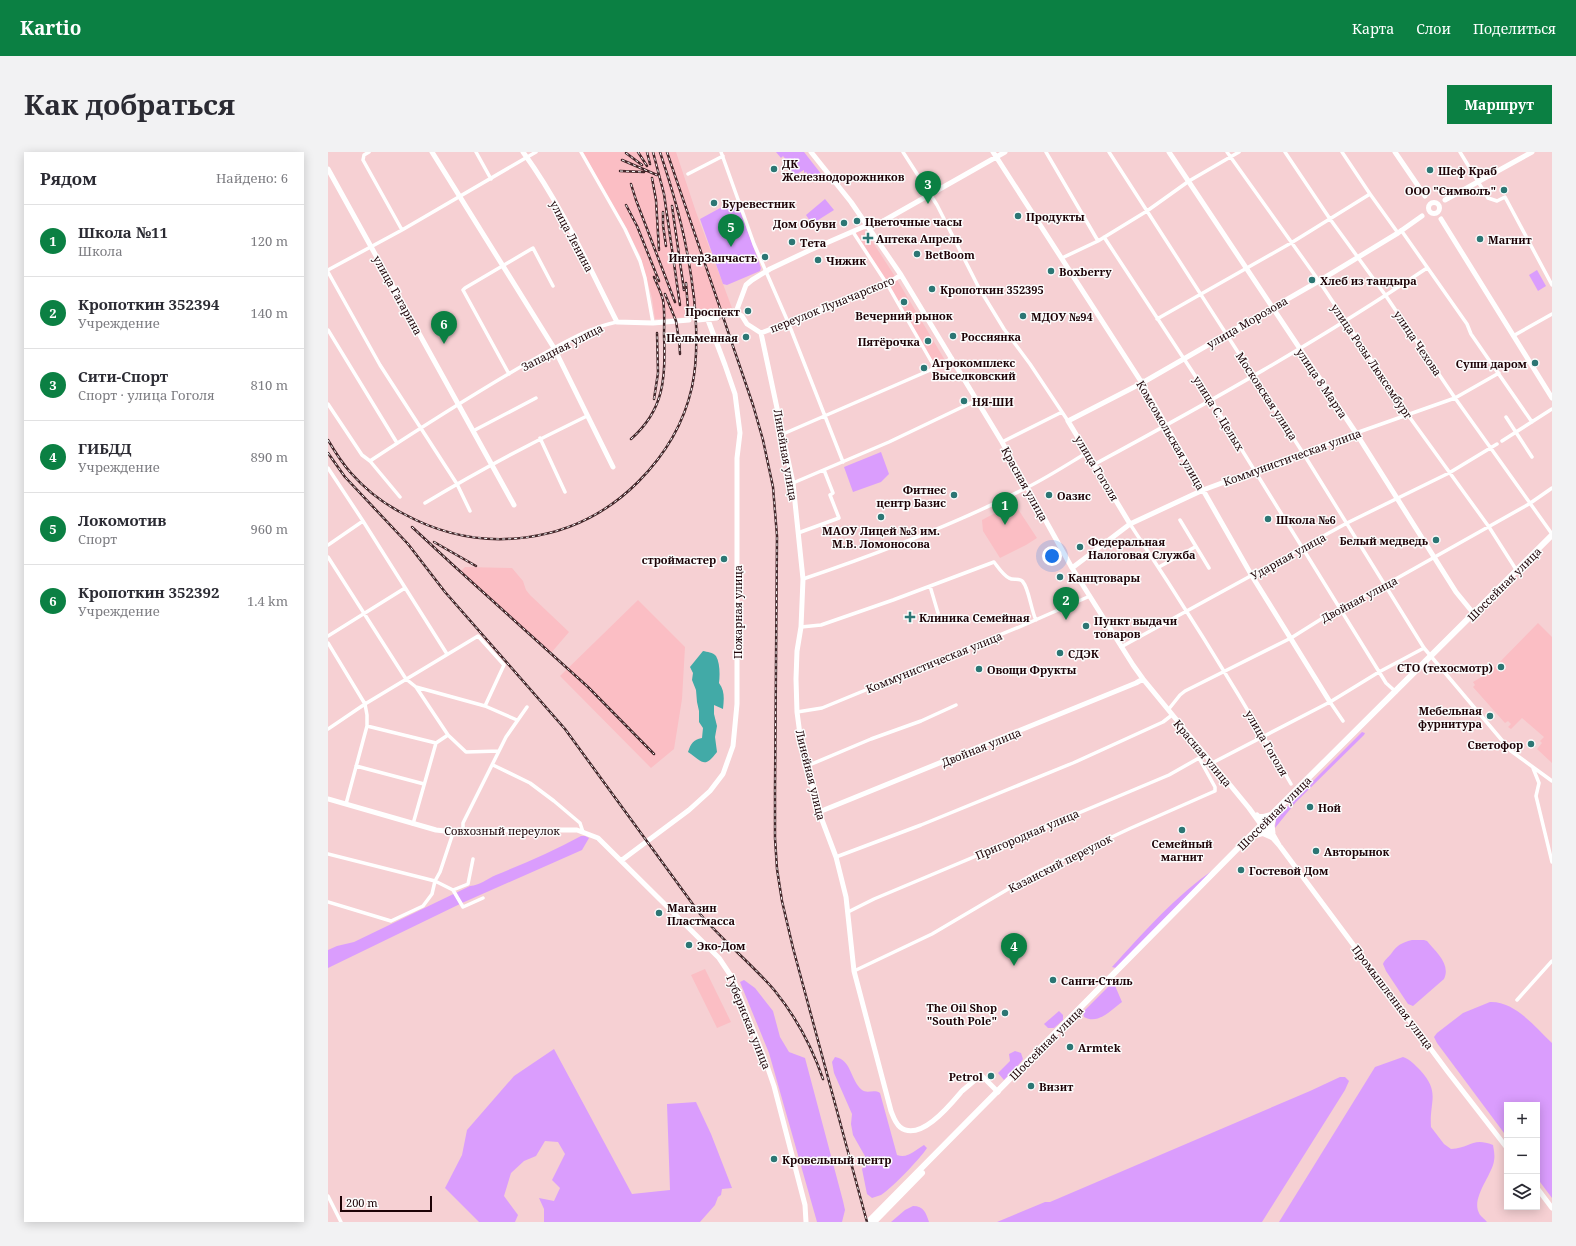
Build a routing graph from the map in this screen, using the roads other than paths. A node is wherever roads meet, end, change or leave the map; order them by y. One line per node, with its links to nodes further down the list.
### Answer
1 (369, 152): 36 (street)
2 (432, 152): 31 (street)
3 (476, 152): 26 (street)
4 (524, 152): 22 (street, улица Ленина)
5 (536, 152): 22 (street)
6 (581, 152): 67 (street)
7 (811, 152): 35 (street, Красная улица)
8 (903, 152): 29 (street, улица Гоголя)
9 (1005, 152): 21 (street)
10 (1046, 152): 40 (street)
11 (1109, 152): 33 (street, Московская улица)
12 (1169, 152): 28 (street, улица 8 Марта)
13 (1227, 152): 23 (street, улица Розы Люксембург)
14 (1239, 152): 23 (street)
15 (1284, 152): 34 (street, улица Чехова)
16 (1342, 152): 30 (street)
17 (1395, 152): 32 (street)
18 (1460, 152): 27 (street)
19 (1532, 152): 27 (street)
20 (722, 154): 25 (street); 49 (street)
21 (995, 154): 29 (street); 44 (street, Комсомольская улица)
22 (528, 158): 26 (street); 65 (street, улица Ленина)
23 (1231, 158): 28 (street); 41 (street, улица Розы Люксембург)
24 (328, 170): 42 (street, улица Гагарина)
25 (688, 174)
26 (491, 179): 31 (street)
27 (1477, 181): 32 (street, улица Морозова); 53 (street)
28 (1189, 182): 33 (street); 47 (street, улица 8 Марта)
29 (930, 194): 35 (street); 89 (street, улица Гоголя)
30 (1370, 194): 34 (street); 37 (street)
31 (460, 196): 36 (street); 45 (street)
32 (1434, 208): 37 (street, улица Морозова); 71 (street)
33 (1147, 210): 39 (street); 55 (street, Московская улица)
34 (1330, 219): 41 (street); 43 (street, улица Чехова)
35 (868, 226): 38 (street); 50 (street, Красная улица)
36 (402, 230): 42 (street)
37 (1400, 231): 43 (street, улица Морозова); 46 (street)
38 (852, 232): 49 (street); 52 (street)
39 (1104, 237): 40 (street); 60 (street, улица С. Целых)
40 (1098, 241): 44 (street)
41 (1291, 243): 47 (street); 51 (street, улица Розы Люксембург)
42 (371, 247): 48 (street); 86 (street, улица Гагарина)
43 (1358, 257): 51 (street, улица Морозова); 56 (street, улица Чехова)
44 (1062, 258): 80 (street, Комсомольская улица)
45 (503, 266): 54 (street); 72 (street); 77 (street, Западная улица)
46 (1427, 268): 56 (street); 78 (street)
47 (1246, 269): 55 (street); 57 (street, улица 8 Марта)
48 (328, 271): 97 (street)
49 (766, 271): 66 (street); 69 (street)
50 (902, 275): 52 (street, переулок Луначарского); 74 (street, Красная улица)
51 (1319, 281): 57 (street, улица Морозова); 64 (street, улица Розы Люксембург)
52 (887, 284): 66 (street, переулок Луначарского); 76 (street)
53 (1552, 285)
54 (553, 286)
55 (1202, 294): 60 (street); 70 (street, Московская улица)
56 (1386, 296): 64 (street); 82 (street, улица Чехова)
57 (1272, 308): 70 (street, улица Морозова); 73 (street, улица 8 Марта)
58 (1552, 314): 71 (street)
59 (717, 318): 63 (street)
60 (1157, 319): 75 (street, улица С. Целых)
61 (689, 320): 67 (street, Западная улица)
62 (698, 320): 63 (street)
63 (708, 320): 218 (street, Пожарная улица)
64 (1346, 321): 73 (street); 90 (street, улица Розы Люксембург)
65 (617, 322): 67 (street, Западная улица); 72 (street, Западная улица)
66 (788, 322): 69 (street, переулок Луначарского); 92 (street)
67 (653, 323)
68 (328, 330): 105 (street)
69 (761, 333): 101 (street, Линейная улица)
70 (1227, 334): 75 (street, улица Морозова); 79 (street, Московская улица)
71 (1513, 336): 83 (street)
72 (554, 348): 77 (street, Западная улица); 91 (street)
73 (1299, 349): 79 (street); 100 (street, улица 8 Марта)
74 (952, 358): 76 (street); 84 (street, Красная улица)
75 (1185, 359): 80 (street, улица Морозова); 85 (street, улица С. Целых)
76 (935, 368): 92 (street)
77 (509, 374): 86 (street, Западная улица)
78 (1499, 374): 82 (street, Коммунистическая улица); 95 (street)
79 (1253, 376): 85 (street); 109 (street, Московская улица)
80 (1142, 383): 94 (street, улица Морозова); 96 (street, Комсомольская улица)
81 (536, 398): 98 (street)
82 (1455, 398): 90 (street, Коммунистическая улица); 107 (street, улица Чехова)
83 (1552, 398)
84 (977, 400): 104 (street, Красная улица); 112 (street)
85 (1211, 400): 96 (street); 118 (street, улица С. Целых)
86 (458, 403): 97 (street, Западная улица); 98 (street, улица Гагарина)
87 (328, 404): 111 (street)
88 (1552, 409): 95 (street)
89 (1062, 412): 94 (street, улица Гоголя); 104 (street)
90 (1408, 415): 100 (street, Коммунистическая улица); 119 (street, улица Розы Люксембург)
91 (587, 416): 102 (street); 115 (street)
92 (824, 416): 101 (street); 112 (street)
93 (1506, 417): 99 (street)
94 (1068, 421): 108 (street, улица Гоголя)
95 (1532, 422): 99 (street)
96 (1167, 425): 114 (street); 126 (street, Комсомольская улица)
97 (420, 428): 105 (street, Западная улица); 123 (street)
98 (473, 431): 113 (street, улица Гагарина)
99 (1516, 432): 103 (street); 110 (street)
100 (1356, 433): 109 (street, Коммунистическая улица); 129 (street, улица 8 Марта)
101 (783, 434): 122 (street, Линейная улица)
102 (540, 438): 113 (street); 127 (street)
103 (1502, 441)
104 (1002, 442): 124 (street, Красная улица)
105 (397, 443): 111 (street, Западная улица)
106 (1497, 444): 107 (street, Ударная улица)
107 (1491, 448): 119 (street, Ударная улица); 131 (street, улица Чехова)
108 (1088, 452): 114 (street, улица Гоголя); 124 (street)
109 (1303, 453): 118 (street, Коммунистическая улица); 136 (street, Московская улица)
110 (1532, 456)
111 (370, 462): 128 (street)
112 (843, 462): 117 (street)
113 (491, 464): 123 (street); 132 (street, улица Гагарина)
114 (1095, 464): 137 (street, улица Гоголя)
115 (613, 467)
116 (328, 468): 120 (street)
117 (824, 470): 122 (street); 139 (street)
118 (1255, 470): 126 (street, Коммунистическая улица); 143 (street, улица С. Целых)
119 (1449, 473): 129 (street, Ударная улица); 138 (street, улица Розы Люксембург)
120 (333, 475): 121 (street); 135 (street)
121 (328, 478)
122 (793, 483): 139 (street, Линейная улица)
123 (457, 484): 130 (street); 133 (street)
124 (1027, 488): 147 (street, Красная улица); 151 (street)
125 (1552, 488): 131 (street, Двойная улица)
126 (1203, 490): 137 (street, Коммунистическая улица); 150 (street, Комсомольская улица)
127 (565, 492)
128 (400, 497)
129 (1398, 499): 136 (street, Ударная улица); 145 (street, улица 8 Марта)
130 (425, 503)
131 (1529, 504): 138 (street, Двойная улица); 140 (street, улица Чехова)
132 (514, 505)
133 (470, 511)
134 (1180, 520): 142 (street)
135 (363, 521): 141 (street); 154 (street)
136 (1348, 523): 143 (street, Ударная улица); 152 (street, Московская улица)
137 (1130, 524): 146 (street, улица Гоголя); 147 (street, Коммунистическая улица)
138 (1489, 527): 145 (street, Двойная улица); 149 (street, улица Розы Люксембург)
139 (798, 532): 151 (street, Линейная улица)
140 (1552, 535): 149 (highway, Шоссейная улица)
141 (328, 545)
142 (1195, 547): 146 (street); 148 (street)
143 (1304, 548): 150 (street, Ударная улица); 156 (street, улица С. Целых)
144 (328, 556): 158 (street)
145 (1434, 558): 152 (street, Двойная улица); 160 (street, улица 8 Марта)
146 (1159, 567): 157 (street, улица Гоголя)
147 (1072, 568): 155 (street, Красная улица)
148 (1209, 568)
149 (1517, 571): 160 (highway, Шоссейная улица)
150 (1252, 576): 157 (street, Ударная улица); 164 (street, Комсомольская улица)
151 (803, 579): 162 (street, Линейная улица)
152 (1385, 585): 156 (street, Двойная улица); 167 (street, Московская улица)
153 (930, 586): 159 (street); 161 (street); 162 (street)
154 (405, 588): 158 (street); 168 (street)
155 (1090, 596): 161 (street, Коммунистическая улица); 166 (street, Красная улица)
156 (1341, 608): 164 (street, Двойная улица); 171 (street, улица С. Целых)
157 (1188, 611): 166 (street, Ударная улица); 170 (street, улица Гоголя)
158 (364, 613): 163 (street); 172 (street)
159 (938, 613)
160 (1474, 614): 169 (highway, Шоссейная улица)
161 (1036, 620): 182 (street, Коммунистическая улица)
162 (801, 627): 182 (street, Линейная улица)
163 (328, 636)
164 (1291, 638): 170 (street, Двойная улица); 176 (street, Комсомольская улица)
165 (328, 643): 177 (street)
166 (1121, 647): 173 (street, Красная улица)
167 (1424, 648): 169 (street, Московская улица); 171 (street)
168 (447, 654): 172 (street); 179 (street)
169 (1431, 657): 175 (highway, Шоссейная улица); 198 (street, Московская улица)
170 (1225, 672): 181 (street, Двойная улица); 189 (street, улица Гоголя)
171 (1379, 672): 175 (street, улица С. Целых); 176 (street)
172 (406, 678): 174 (street); 177 (street)
173 (1143, 679): 181 (street, Красная улица); 204 (street, Двойная улица)
174 (416, 687): 179 (street); 188 (street)
175 (1396, 692): 205 (highway, Шоссейная улица)
176 (1330, 702): 185 (street, Комсомольская улица); 189 (street)
177 (365, 704): 186 (street); 187 (street)
178 (956, 705): 197 (street)
179 (485, 706): 184 (street)
180 (527, 707): 184 (street)
181 (1168, 710): 183 (street, Красная улица)
182 (797, 712): 197 (street, Линейная улица)
183 (1172, 715): 192 (street, Красная улица); 216 (street)
184 (517, 720): 191 (street)
185 (1343, 721)
186 (367, 726): 190 (street); 196 (street)
187 (328, 729)
188 (448, 735): 190 (street); 191 (street)
189 (1264, 737): 194 (street); 201 (street, улица Гоголя)
190 (436, 743): 200 (street)
191 (499, 751): 195 (street)
192 (1204, 754): 193 (street, Пригородная улица); 194 (street, Красная улица)
193 (1199, 758): 224 (street, Пригородная улица); 226 (street, Казанский переулок)
194 (1212, 763): 206 (street, Красная улица)
195 (493, 765): 210 (street); 211 (street)
196 (356, 766): 200 (street); 203 (street)
197 (807, 766): 204 (street, Линейная улица)
198 (1533, 767): 199 (street, Московская улица); 219 (street)
199 (1552, 781)
200 (424, 784): 207 (street)
201 (1291, 784)
202 (328, 799): 203 (street, Совхозный переулок)
203 (346, 804): 207 (street, Совхозный переулок)
204 (819, 812): 216 (street, Линейная улица)
205 (1275, 814): 206 (highway); 208 (highway, Шоссейная улица); 213 (street)
206 (1256, 816): 208 (street, Красная улица); 212 (street)
207 (413, 824): 209 (street, Совхозный переулок)
208 (1263, 825): 212 (highway, Шоссейная улица); 213 (street, Красная улица)
209 (454, 830): 210 (street, Совхозный переулок); 220 (street)
210 (463, 830): 211 (street, Совхозный переулок)
211 (583, 832): 218 (street, Совхозный переулок)
212 (1250, 837): 213 (highway); 228 (highway, Шоссейная улица)
213 (1273, 837): 214 (street, Красная улица)
214 (1279, 845): 229 (street, Промышленная улица)
215 (328, 854): 220 (street)
216 (836, 857): 224 (street, Линейная улица)
217 (473, 859): 221 (street)
218 (622, 860): 235 (street, Губернская улица)
219 (1552, 862)
220 (435, 881): 221 (street); 223 (street)
221 (453, 890): 222 (street)
222 (483, 898)
223 (328, 902)
224 (848, 912): 226 (street, Линейная улица)
225 (1551, 963): 227 (street)
226 (854, 971): 228 (street, Линейная улица)
227 (1517, 1000)
228 (998, 1092): 233 (highway, Шоссейная улица)
229 (1504, 1144)
230 (1540, 1192): 232 (street)
231 (328, 1196): 234 (street)
232 (1552, 1208)
233 (875, 1219): 236 (highway, Шоссейная улица)
234 (341, 1222)
235 (806, 1222)
236 (868, 1222)

